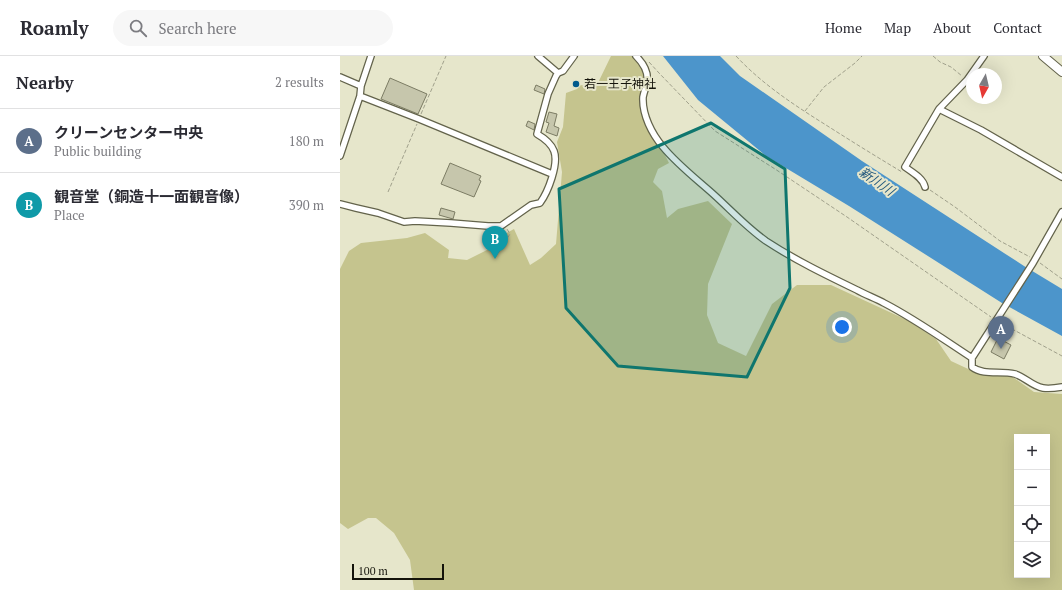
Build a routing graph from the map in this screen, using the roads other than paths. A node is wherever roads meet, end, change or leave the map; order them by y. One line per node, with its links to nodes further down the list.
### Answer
1 (371, 56): 10 (street)
2 (538, 56): 8 (street)
3 (574, 56): 8 (street)
4 (636, 56): 19 (street)
5 (984, 56): 12 (street)
6 (1042, 56): 7 (main road)
7 (1062, 72)
8 (558, 73): 14 (street)
9 (340, 77): 10 (street)
10 (361, 86): 11 (street)
11 (360, 96): 13 (street); 14 (street)
12 (939, 109): 15 (street); 16 (street)
13 (340, 156)
14 (552, 174): 17 (street)
15 (1062, 177)
16 (925, 187)
17 (340, 204)
18 (1062, 212): 19 (street)
19 (972, 358): 20 (street)
20 (1062, 387)

